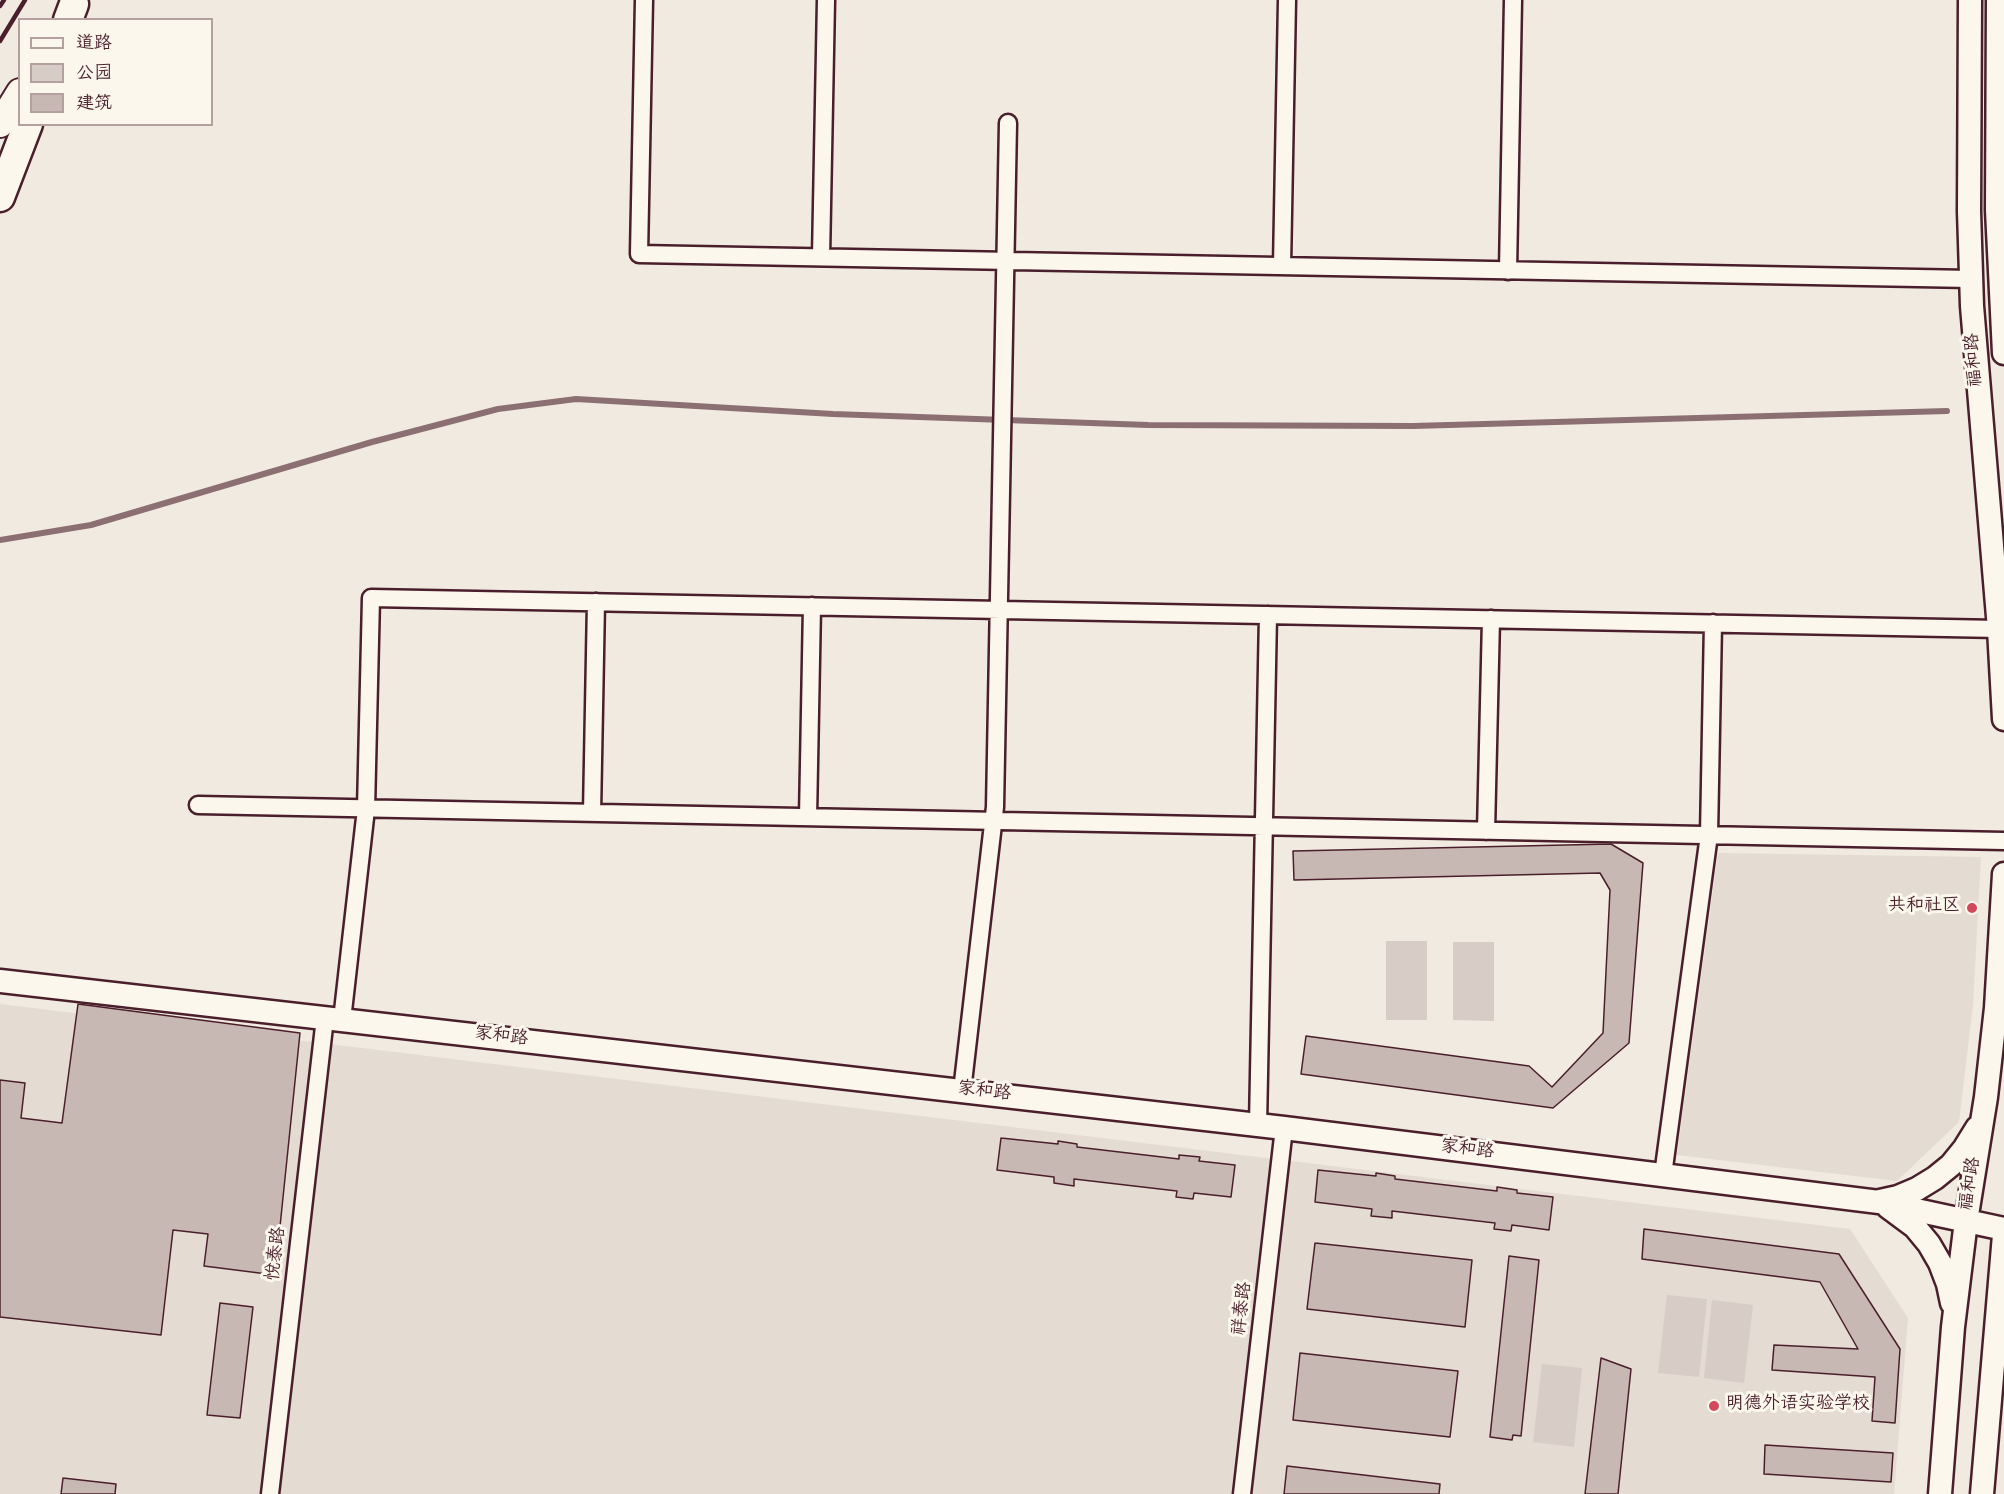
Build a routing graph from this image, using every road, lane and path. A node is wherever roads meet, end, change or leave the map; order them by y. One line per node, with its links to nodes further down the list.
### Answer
1 (644, 0): 13 (street)
2 (826, 0): 13 (street)
3 (1287, 0): 15 (street)
4 (1513, 0): 16 (street)
5 (1970, 0): 17 (main road, 福和路)
6 (1998, 0): 11 (main road, 福和路)
7 (18, 95): 9 (main road)
8 (1008, 123): 14 (street)
9 (0, 124)
10 (27, 126): 12 (highway)
11 (2001, 176): 18 (main road, 福和路)
12 (0, 197)
13 (821, 257): 14 (street)
14 (1005, 261): 15 (street); 21 (street)
15 (1282, 266): 16 (street)
16 (1508, 271): 17 (street)
17 (1971, 279): 25 (main road, 福和路)
18 (2004, 353)
19 (596, 602): 20 (street); 28 (street, 悦泰路); 29 (street)
20 (812, 606): 21 (street); 30 (street)
21 (999, 609): 22 (street); 31 (street)
22 (1268, 615): 23 (street); 32 (street)
23 (1491, 619): 24 (street); 33 (street)
24 (1713, 623): 25 (street); 34 (street)
25 (1999, 629): 26 (main road, 福和路)
26 (2004, 719)
27 (198, 806): 28 (street)
28 (366, 809): 29 (street); 38 (street, 悦泰路)
29 (592, 813): 30 (street)
30 (808, 817): 31 (street)
31 (993, 821): 32 (street); 39 (street)
32 (1264, 826): 33 (street); 41 (street)
33 (1486, 831): 34 (street)
34 (1709, 835): 35 (street); 43 (street)
35 (2004, 841)
36 (2004, 874): 40 (main road, 福和路)
37 (0, 981): 38 (main road, 家和路)
38 (334, 1019): 39 (main road, 家和路); 50 (street, 悦泰路)
39 (962, 1091): 41 (main road, 家和路)
40 (1984, 1113): 44 (main road); 45 (main road, 福和路)
41 (1258, 1125): 42 (main road, 家和路)
42 (1284, 1128): 43 (main road, 家和路); 51 (street, 祥泰路)
43 (1663, 1175): 44 (main road, 家和路)
44 (1879, 1202): 45 (main road, 家和路); 49 (main road)
45 (1966, 1221): 46 (main road, 家和路); 49 (main road, 福和路)
46 (2004, 1228)
47 (2004, 1235): 48 (main road)
48 (1999, 1321): 53 (main road)
49 (1953, 1327): 52 (main road, 福和路)
50 (270, 1494)
51 (1242, 1494)
52 (1940, 1494)
53 (1982, 1494)

